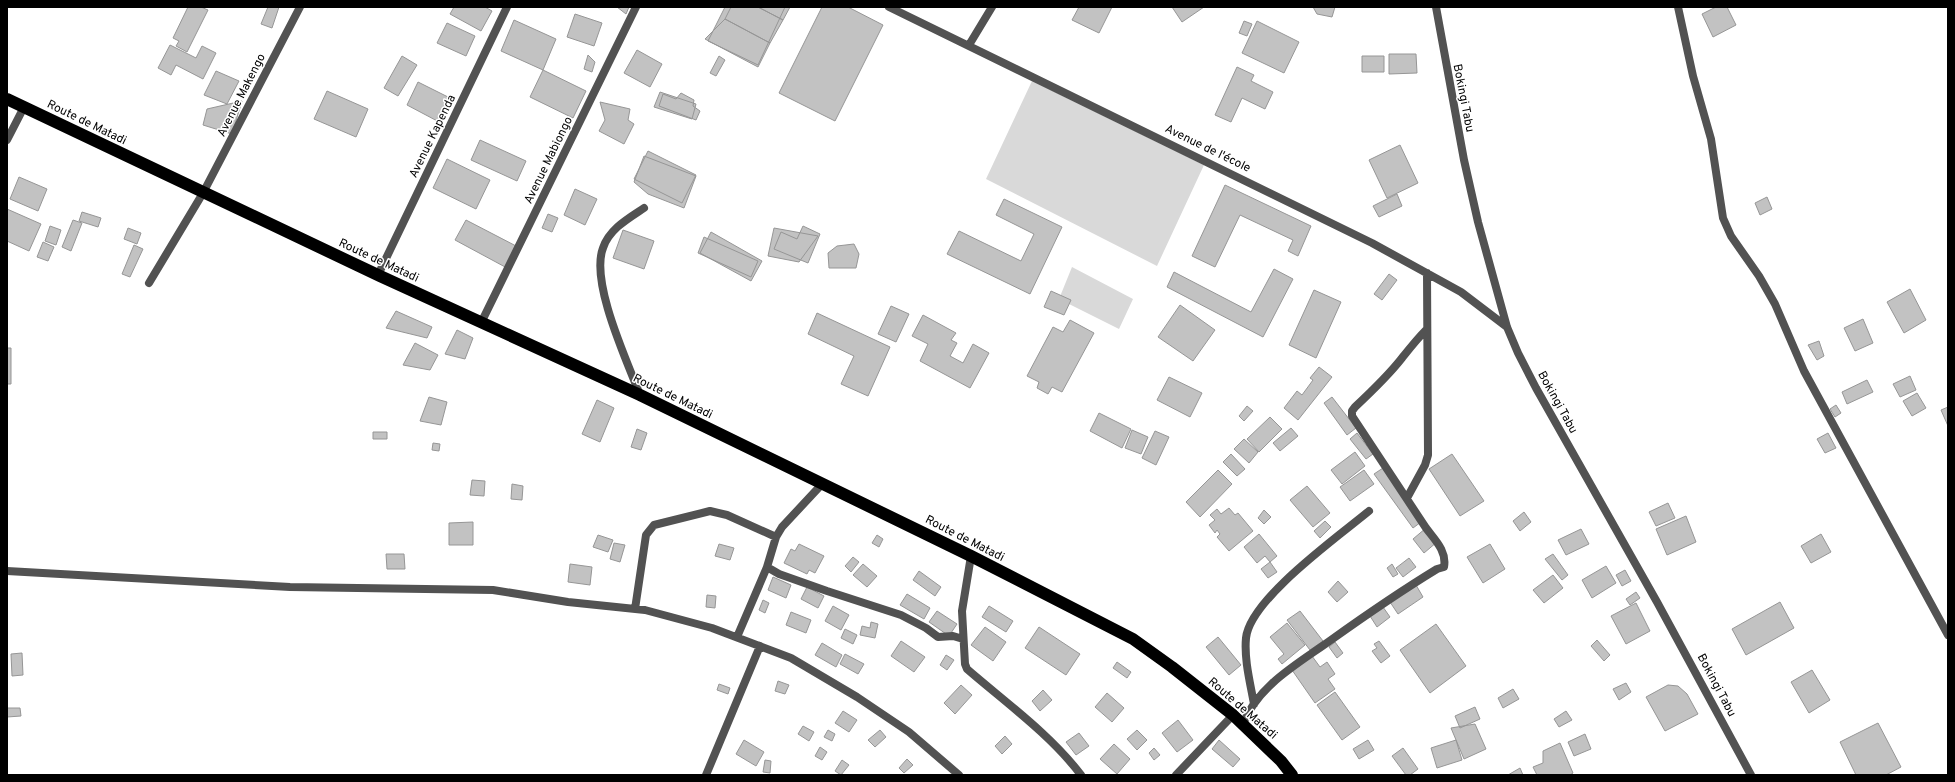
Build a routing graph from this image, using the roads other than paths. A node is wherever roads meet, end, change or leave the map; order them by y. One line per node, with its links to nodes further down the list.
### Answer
1 (300, 7): 12 (street, Avenue Makengo)
2 (508, 7): 15 (street, Avenue Kapenda)
3 (636, 7): 17 (street, Avenue Mabiongo)
4 (890, 7): 8 (street, Avenue de l'école)
5 (992, 7): 8 (street)
6 (1436, 7): 18 (street, Bokingi Tabu)
7 (1678, 7): 29 (street)
8 (969, 45): 14 (street, Avenue de l'école)
9 (7, 99): 10 (highway, Route de Matadi)
10 (24, 107): 11 (street); 12 (highway, Route de Matadi)
11 (7, 140)
12 (203, 194): 15 (highway, Route de Matadi); 16 (street, Avenue Makengo)
13 (644, 208): 20 (street)
14 (1427, 273): 18 (street, Avenue de l'école); 19 (street)
15 (378, 275): 17 (highway, Route de Matadi)
16 (149, 283)
17 (482, 323): 20 (highway, Route de Matadi)
18 (1507, 327): 41 (street, Bokingi Tabu)
19 (1426, 330): 22 (street); 22 (street)
20 (640, 395): 21 (highway, Route de Matadi)
21 (823, 483): 24 (street); 25 (highway, Route de Matadi)
22 (1406, 498): 33 (street)
23 (1369, 511): 33 (street)
24 (776, 537): 26 (street); 28 (street)
25 (971, 556): 31 (street); 34 (highway, Route de Matadi)
26 (767, 567): 30 (street); 31 (street)
27 (7, 571): 28 (street)
28 (635, 609): 30 (street)
29 (1948, 635)
30 (737, 637): 32 (street)
31 (963, 639): 38 (street)
32 (760, 646): 36 (street); 37 (street)
33 (1254, 704): 35 (street)
34 (1233, 715): 35 (highway, Route de Matadi); 39 (street)
35 (1243, 724): 40 (highway, Route de Matadi)
36 (706, 775)
37 (959, 775)
38 (1080, 775)
39 (1176, 775)
40 (1292, 775)
41 (1751, 775)

